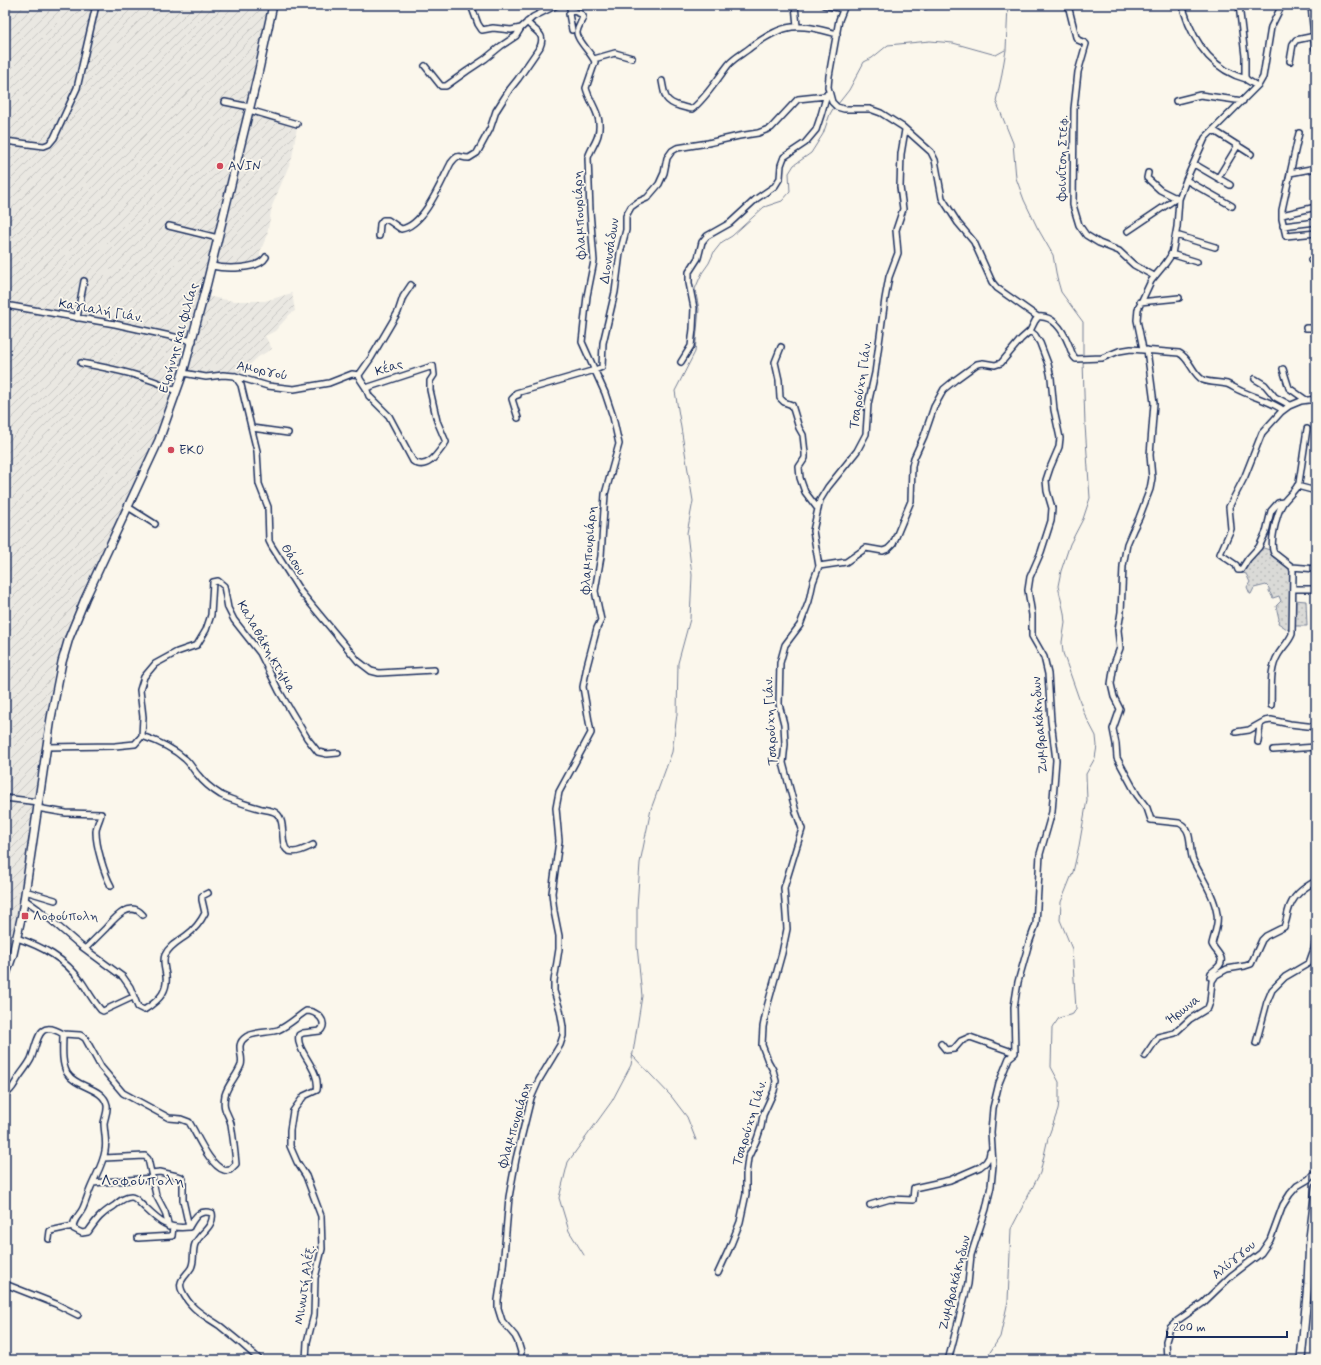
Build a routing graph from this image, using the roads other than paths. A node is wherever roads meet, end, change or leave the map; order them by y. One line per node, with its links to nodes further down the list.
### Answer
1 (96, 5): 40 (street)
2 (273, 5): 35 (street, Ειρήνης και Φιλίας)
3 (471, 5): 19 (street)
4 (557, 5): 16 (street)
5 (795, 5): 18 (street)
6 (824, 5): 13 (street)
7 (913, 5): 11 (street)
8 (1068, 5): 67 (street, Φοινίτση Στεφ.)
9 (1239, 5): 27 (street)
10 (1282, 5): 29 (street)
11 (925, 6)
12 (569, 7): 20 (street); 24 (street)
13 (844, 7): 21 (street)
14 (1313, 8): 17 (street)
15 (1184, 11): 27 (street)
16 (527, 22): 19 (street); 60 (street)
17 (1315, 22): 22 (street)
18 (797, 26): 21 (street); 28 (street)
19 (521, 28): 26 (street)
20 (572, 30)
21 (837, 34): 30 (street)
22 (1315, 43): 25 (street)
23 (632, 58): 24 (street)
24 (594, 59): 84 (street, Φλαμπουριάρη)
25 (1290, 61)
26 (425, 66)
27 (1246, 79): 29 (street)
28 (662, 81)
29 (1257, 86): 33 (street)
30 (828, 87): 31 (street); 37 (street)
31 (826, 96): 81 (street); 84 (street, Διονυσάδων)
32 (1176, 101): 33 (street)
33 (1243, 101): 38 (street)
34 (225, 102): 35 (street)
35 (249, 109): 36 (street); 61 (street, Ειρήνης και Φιλίας)
36 (297, 124)
37 (905, 130): 73 (street); 103 (street, Τσαρούχη Γιάν.)
38 (1213, 130): 41 (street); 43 (street)
39 (1299, 133): 46 (street)
40 (5, 141)
41 (1238, 146): 42 (street); 47 (street)
42 (1251, 154)
43 (1194, 164): 47 (street); 48 (street)
44 (1316, 168): 46 (street)
45 (1148, 173): 50 (street)
46 (1290, 173): 53 (street)
47 (1218, 178): 49 (street)
48 (1186, 180): 50 (street); 51 (street)
49 (1230, 185)
50 (1177, 198): 57 (street); 59 (street)
51 (1232, 206)
52 (1316, 207): 53 (street)
53 (1282, 215): 56 (street)
54 (1316, 222): 56 (street)
55 (169, 226): 61 (street)
56 (1283, 226): 58 (street)
57 (1128, 231)
58 (1316, 233)
59 (1176, 235): 62 (street); 63 (street)
60 (379, 236)
61 (218, 238): 66 (street, Ειρήνης και Φιλίας)
62 (1215, 247)
63 (1171, 254): 65 (street); 67 (street)
64 (266, 257): 66 (street)
65 (1197, 262)
66 (212, 266): 78 (street, Ειρήνης και Φιλίας)
67 (1154, 276): 71 (street)
68 (84, 281): 74 (street)
69 (411, 284): 86 (street)
70 (1179, 298): 71 (street)
71 (1140, 302): 80 (street)
72 (5, 305): 74 (street, Καγιαλή Γιάν.)
73 (1038, 317): 77 (street); 80 (street)
74 (77, 318): 78 (street, Καγιαλή Γιάν.)
75 (1306, 328): 76 (street)
76 (1316, 328)
77 (1030, 331): 105 (street); 140 (street, Ζυμβρακάκηδων)
78 (192, 341): 85 (street, Ειρήνης και Φιλίας)
79 (781, 347): 103 (street)
80 (1145, 350): 94 (street); 135 (street, Ήρωνα)
81 (681, 362)
82 (81, 363): 90 (street)
83 (1283, 369): 92 (street)
84 (594, 370): 95 (street); 161 (street, Φλαμπουριάρη)
85 (183, 373): 87 (street, Αμοργού); 90 (street, Ειρήνης και Φιλίας)
86 (359, 375): 87 (street, Αμοργού); 89 (street, Κέας)
87 (235, 376): 96 (street, Θάσου)
88 (1255, 379): 93 (street)
89 (366, 388): 89 (street, Κέας)
90 (177, 391): 102 (street, Ειρήνης και Φιλίας)
91 (1316, 399): 92 (street)
92 (1306, 400): 93 (street)
93 (1290, 405): 94 (street)
94 (1283, 410): 101 (street)
95 (518, 418)
96 (252, 428): 98 (street); 110 (street, Θάσου)
97 (1307, 429): 99 (street)
98 (288, 433)
99 (1297, 486): 100 (street); 101 (street)
100 (1316, 491)
101 (1283, 502): 106 (street)
102 (128, 507): 104 (street); 117 (street, Ειρήνης και Φιλίας)
103 (818, 509): 105 (street, Τσαρούχη Γιάν.)
104 (155, 524)
105 (819, 566): 156 (street, Τσαρούχη Γιάν.)
106 (1292, 567): 107 (street); 108 (street)
107 (1316, 569)
108 (1293, 589): 109 (street); 111 (street)
109 (1316, 589)
110 (434, 670)
111 (1271, 705)
112 (1260, 725): 113 (street); 114 (street); 116 (street)
113 (1316, 727)
114 (1236, 732)
115 (142, 736): 117 (street); 120 (street, Καλαθάκη κτήμα); 123 (street)
116 (1258, 742)
117 (46, 747): 122 (street, Ειρήνης και Φιλίας)
118 (1316, 747): 119 (street)
119 (1272, 750)
120 (338, 753)
121 (5, 798): 122 (street)
122 (38, 805): 125 (street); 126 (street, Ειρήνης και Φιλίας)
123 (313, 845)
124 (1316, 881): 135 (street)
125 (111, 886)
126 (26, 891): 128 (street, Ειρήνης και Φιλίας); 129 (street)
127 (208, 893): 136 (street)
128 (24, 899): 132 (street, Ειρήνης και Φιλίας); 133 (street)
129 (55, 900)
130 (143, 915): 133 (street)
131 (1316, 936): 138 (street)
132 (17, 938): 134 (street, Ειρήνης και Φιλίας); 136 (street)
133 (85, 949): 136 (street)
134 (5, 978)
135 (1213, 979): 141 (street, Ήρωνα)
136 (133, 997)
137 (63, 1034): 142 (street); 144 (street); 160 (street, Μινωτή Αλέξ.)
138 (1256, 1043)
139 (942, 1044): 140 (street)
140 (1015, 1053): 143 (street, Ζυμβρακάκηδων)
141 (1145, 1056)
142 (5, 1094)
143 (991, 1147): 149 (street); 162 (street, Ζυμβρακάκηδων)
144 (104, 1158): 146 (street); 147 (street)
145 (1316, 1171): 163 (street, Αλύγγου)
146 (152, 1176): 147 (street); 151 (street); 152 (street)
147 (92, 1183): 150 (street)
148 (1316, 1188): 155 (street)
149 (870, 1205)
150 (73, 1226): 151 (street); 154 (street)
151 (171, 1227): 152 (street); 153 (street)
152 (189, 1227): 159 (street)
153 (138, 1238)
154 (49, 1239)
155 (1313, 1248): 164 (street)
156 (718, 1273)
157 (5, 1284): 158 (street)
158 (78, 1316)
159 (260, 1360)
160 (306, 1360)
161 (520, 1360)
162 (947, 1360)
163 (1167, 1360)
164 (1301, 1360)

